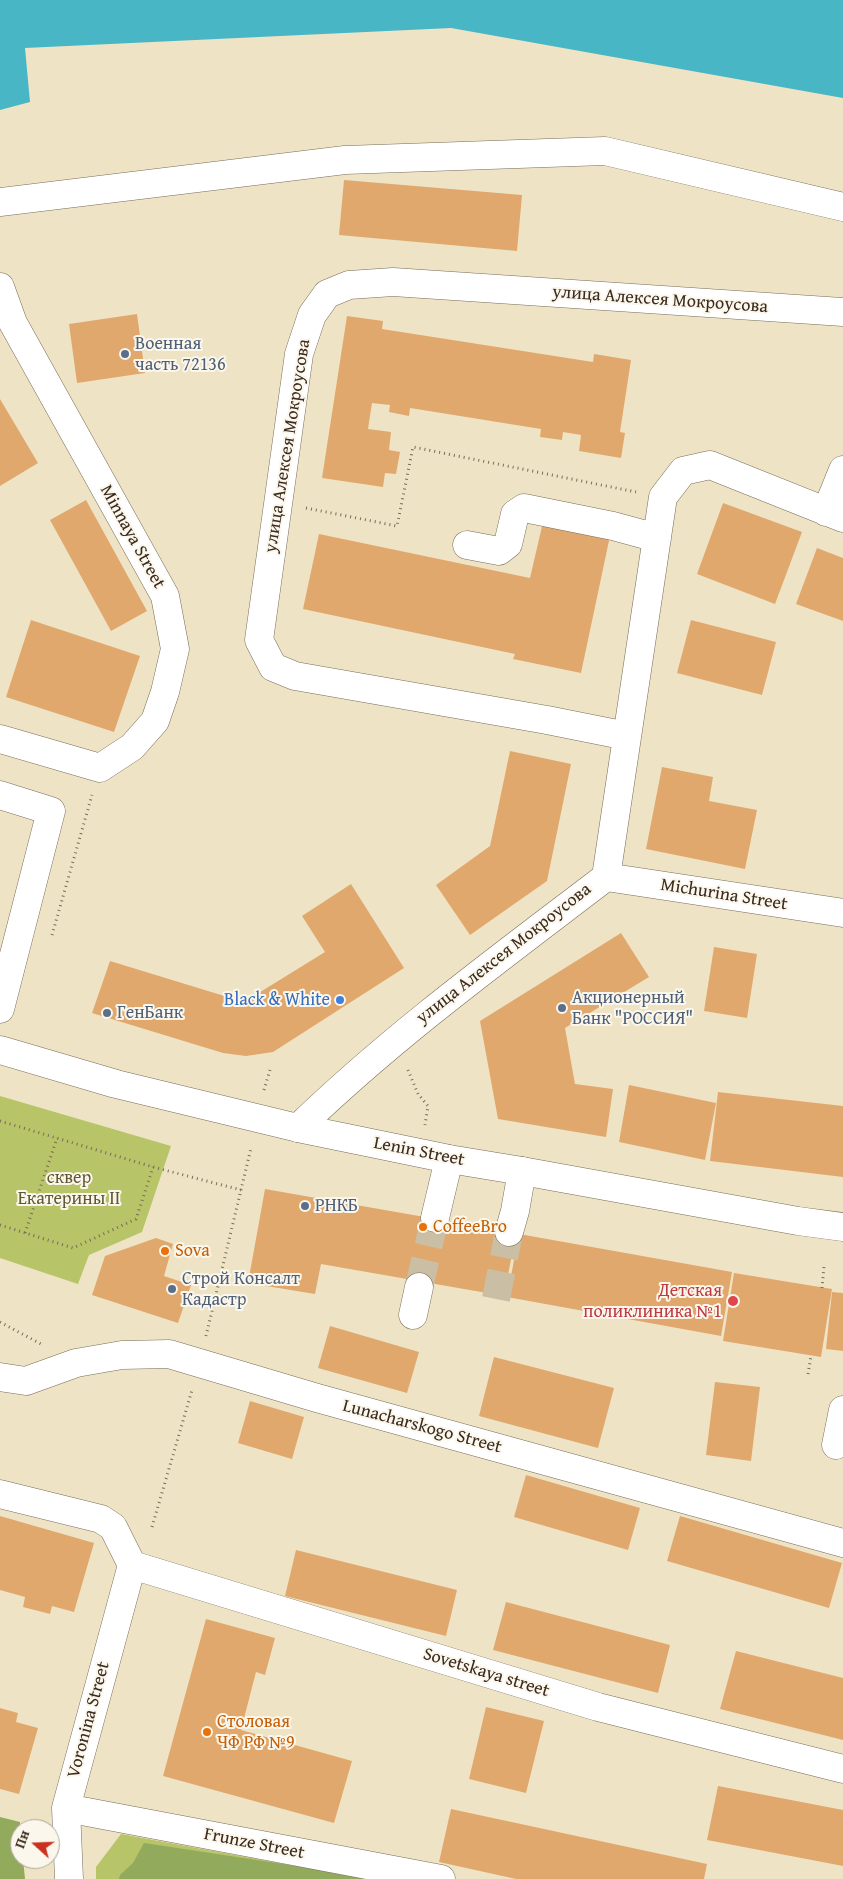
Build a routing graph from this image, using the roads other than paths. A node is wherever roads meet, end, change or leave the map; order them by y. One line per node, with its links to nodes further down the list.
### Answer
1 (0, 202): 2 (street)
2 (843, 207)
3 (0, 287): 10 (street, Minnaya Street)
4 (843, 312): 9 (street, улица Алексея Мокроусова)
5 (843, 470): 6 (street)
6 (835, 515): 7 (street, улица Алексея Мокроусова)
7 (656, 538): 8 (street); 9 (street, улица Алексея Мокроусова)
8 (467, 544)
9 (627, 736): 12 (street, улица Алексея Мокроусова)
10 (0, 740)
11 (0, 795): 14 (street)
12 (606, 877): 13 (street, Michurina Street); 16 (street, улица Алексея Мокроусова)
13 (843, 913)
14 (0, 1009)
15 (0, 1050): 16 (street, Lenin Street)
16 (298, 1128): 17 (street, Lenin Street)
17 (448, 1159): 18 (street, Lenin Street); 19 (street)
18 (522, 1170): 20 (street, Lenin Street); 21 (street)
19 (435, 1218)
20 (843, 1227)
21 (509, 1232)
22 (419, 1287): 23 (street)
23 (413, 1315)
24 (0, 1377): 28 (street, Lunacharskogo Street)
25 (843, 1410): 26 (street)
26 (836, 1445)
27 (0, 1494): 29 (street)
28 (843, 1543)
29 (132, 1565): 30 (street, Sovetskaya street); 31 (street, Voronina Street)
30 (843, 1769)
31 (66, 1808): 32 (street, Voronina Street); 33 (street, Frunze Street)
32 (69, 1879)
33 (442, 1879)

